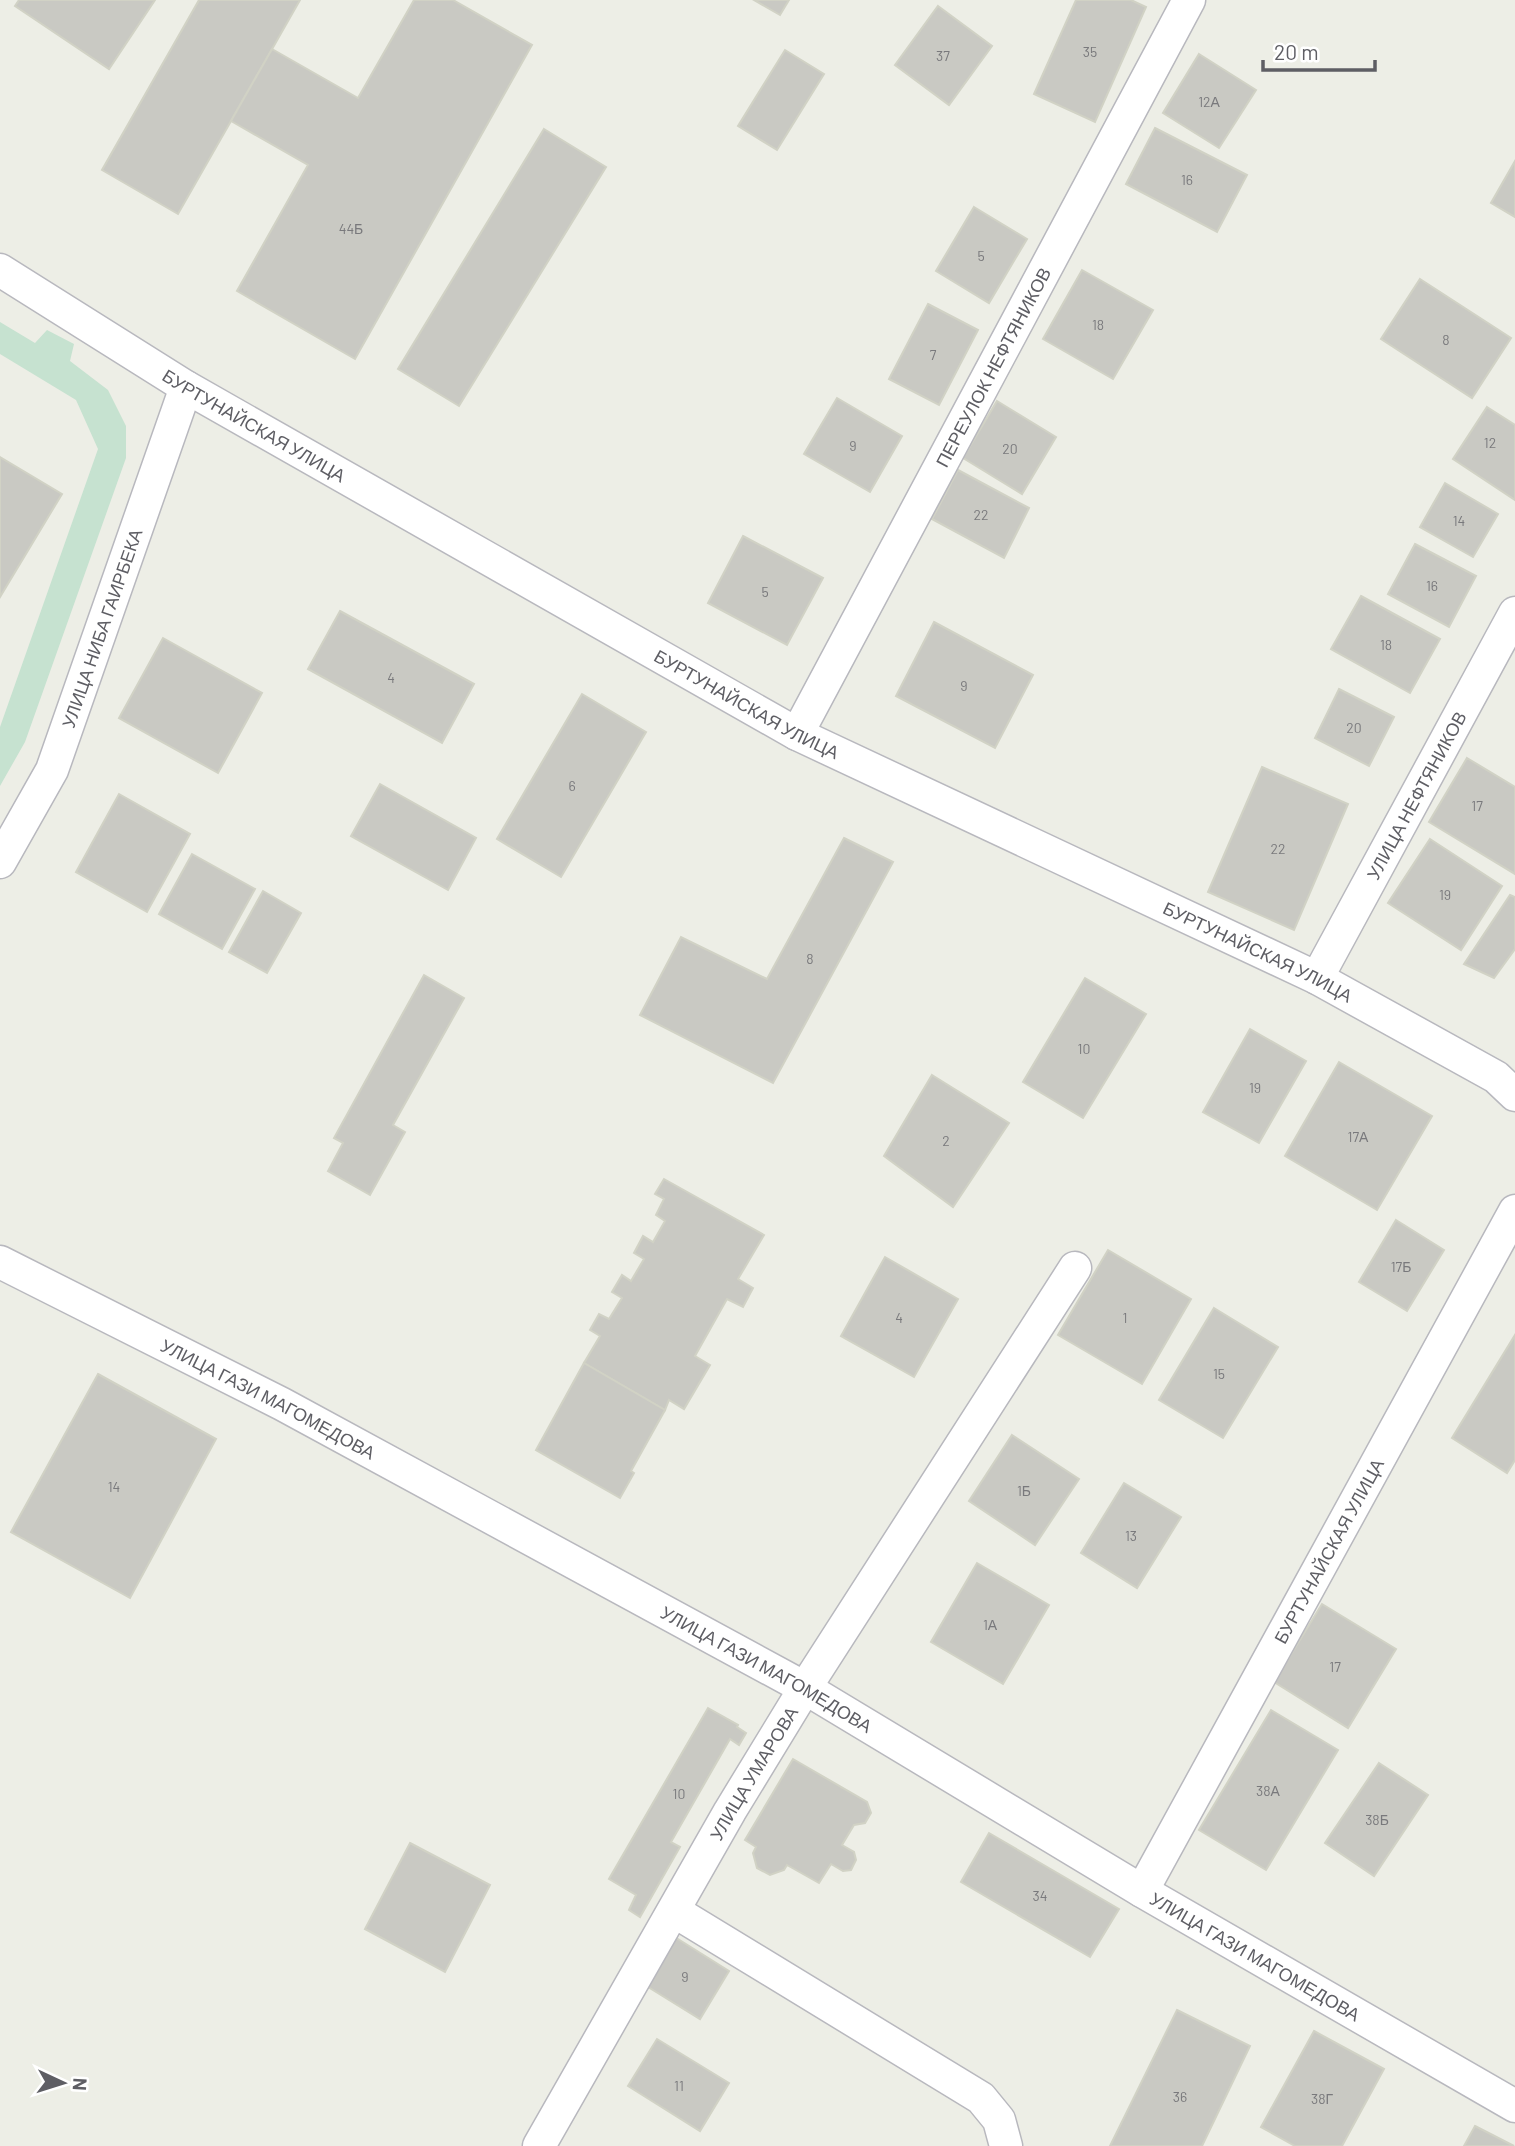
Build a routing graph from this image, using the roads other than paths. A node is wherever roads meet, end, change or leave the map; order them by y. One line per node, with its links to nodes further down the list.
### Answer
1 (1189, 0): 5 (street, ПЕРЕУЛОК НЕФТЯНИКОВ)
2 (0, 270): 3 (street, БУРТУНАЙСКАЯ УЛИЦА)
3 (186, 387): 5 (street, БУРТУНАЙСКАЯ УЛИЦА); 6 (street, УЛИЦА НИБА ГАИРБЕКА)
4 (1515, 612): 7 (street, УЛИЦА НЕФТЯНИКОВ)
5 (797, 734): 7 (street, БУРТУНАЙСКАЯ УЛИЦА)
6 (0, 862)
7 (1317, 978): 8 (street, БУРТУНАЙСКАЯ УЛИЦА)
8 (1515, 1095)
9 (1515, 1211): 13 (street, БУРТУНАЙСКАЯ УЛИЦА)
10 (0, 1262): 12 (street, УЛИЦА ГАЗИ МАГОМЕДОВА)
11 (1075, 1268): 12 (street, УЛИЦА УМАРОВА)
12 (805, 1688): 13 (street, УЛИЦА ГАЗИ МАГОМЕДОВА); 14 (street, УЛИЦА УМАРОВА)
13 (1142, 1891): 15 (street, УЛИЦА ГАЗИ МАГОМЕДОВА)
14 (674, 1911): 16 (street, УЛИЦА УМАРОВА); 17 (street)
15 (1515, 2106)
16 (540, 2146)
17 (1006, 2146)

